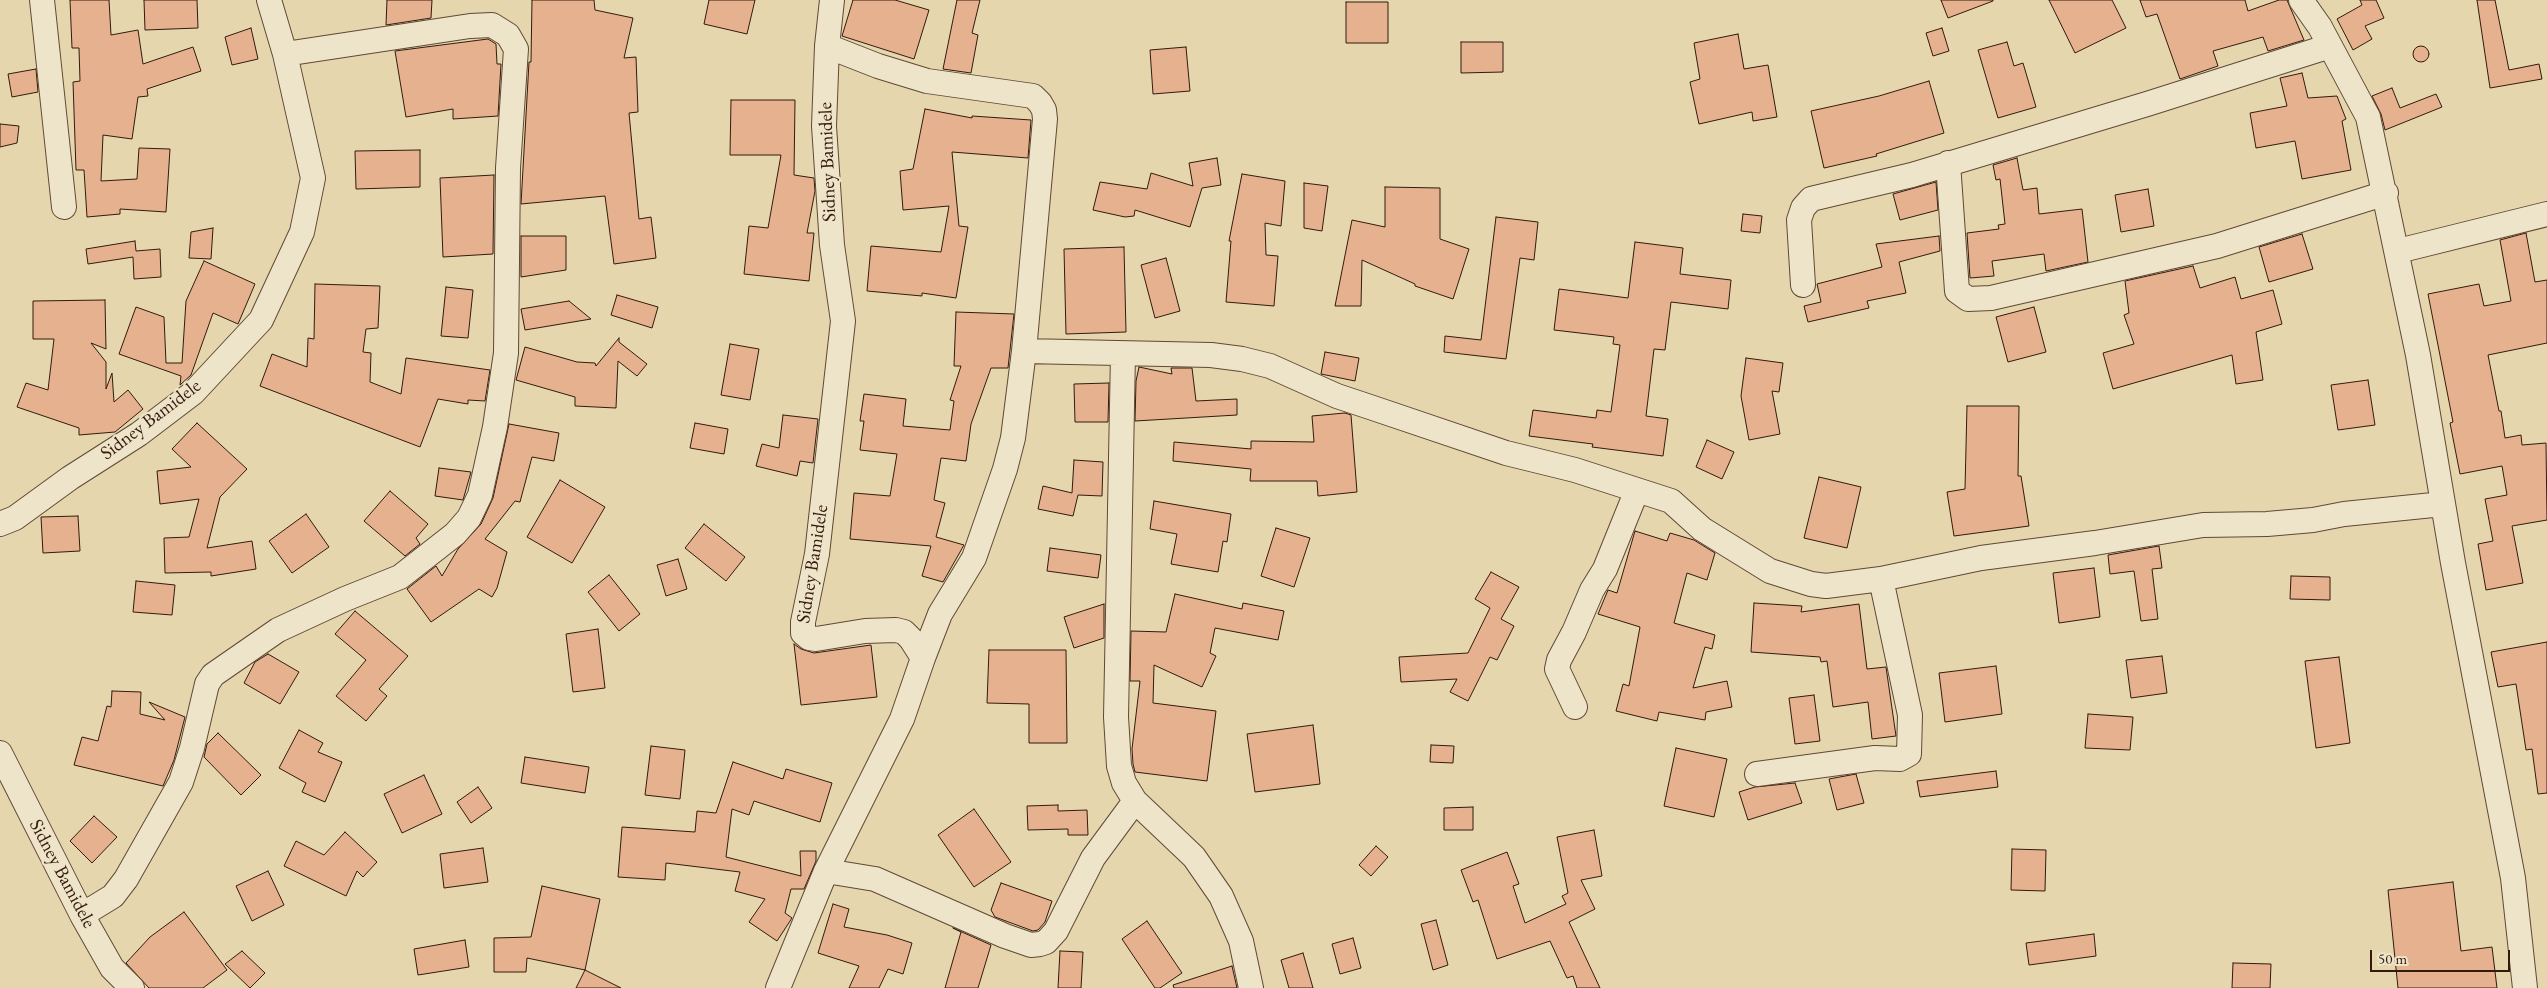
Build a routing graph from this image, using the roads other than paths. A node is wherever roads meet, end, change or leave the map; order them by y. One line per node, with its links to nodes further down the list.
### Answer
1 (42, 0): 10 (street)
2 (269, 0): 7 (street, Sidney Bamidele)
3 (832, 0): 5 (street, Sidney Bamidele)
4 (2301, 0): 6 (street)
5 (827, 46): 14 (street); 20 (street, Sidney Bamidele)
6 (2330, 46): 8 (street); 9 (street)
7 (285, 54): 18 (street, Sidney Bamidele); 27 (street)
8 (1948, 163): 9 (street); 13 (street)
9 (2386, 193): 12 (street)
10 (64, 207)
11 (2547, 214): 12 (street)
12 (2398, 250): 17 (street)
13 (1802, 285)
14 (1024, 351): 15 (street); 20 (street)
15 (1123, 354): 16 (street); 25 (street)
16 (1637, 490): 19 (street); 21 (street)
17 (2442, 504): 19 (street); 31 (street)
18 (0, 524)
19 (1881, 579): 23 (street)
20 (923, 658): 26 (street)
21 (1575, 708)
22 (0, 753): 24 (street, Sidney Bamidele)
23 (1757, 774)
24 (7, 787): 27 (street, Sidney Bamidele)
25 (1135, 801): 26 (street); 30 (street)
26 (826, 871): 29 (street)
27 (82, 915): 28 (street, Sidney Bamidele)
28 (132, 988)
29 (778, 988)
30 (1251, 988)
31 (2525, 988)

